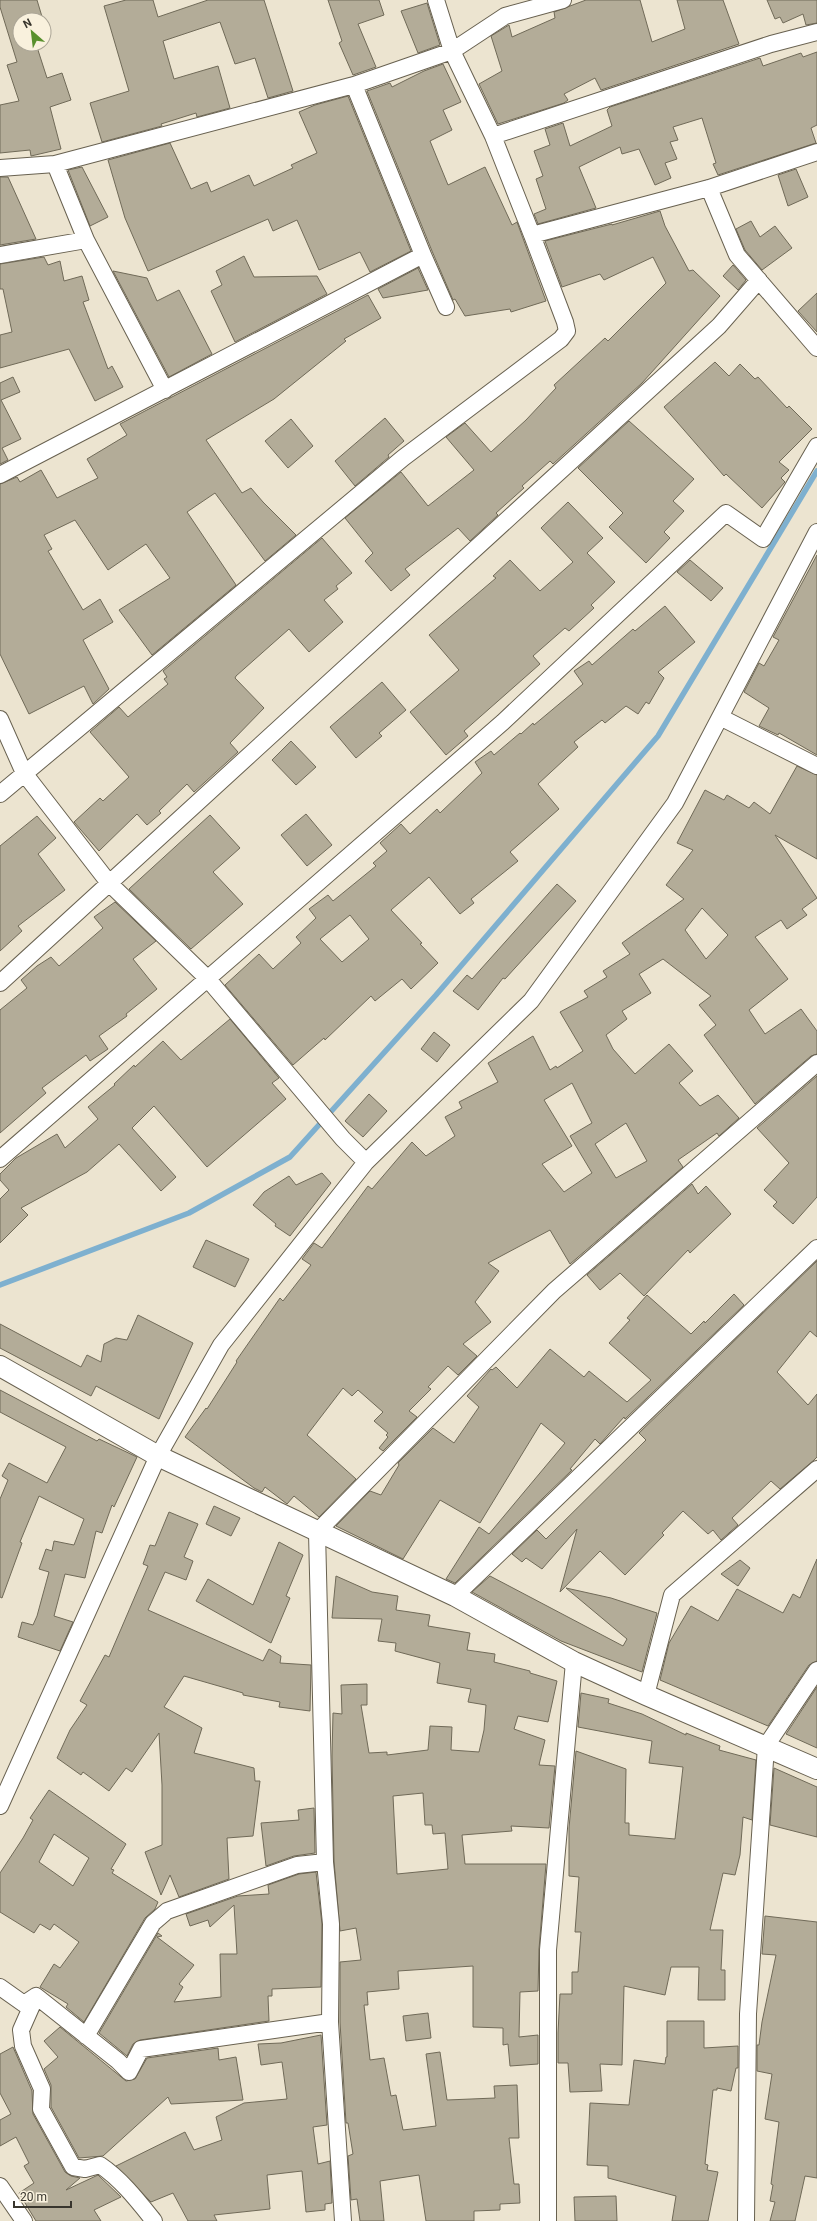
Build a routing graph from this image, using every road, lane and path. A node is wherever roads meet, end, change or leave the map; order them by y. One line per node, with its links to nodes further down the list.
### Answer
1 (436, 0): 4 (street)
2 (563, 0): 4 (street)
3 (817, 32): 6 (street)
4 (452, 51): 5 (street); 6 (street)
5 (354, 85): 8 (street); 14 (street)
6 (493, 136): 11 (street)
7 (817, 152): 10 (street)
8 (55, 164): 9 (street); 12 (street)
9 (0, 168)
10 (709, 188): 11 (street); 15 (street)
11 (532, 235): 25 (street)
12 (86, 240): 13 (street); 18 (street)
13 (0, 255)
14 (423, 256): 16 (street); 18 (street)
15 (758, 280): 17 (street); 27 (street)
16 (446, 307)
17 (817, 348)
18 (165, 390): 20 (street)
19 (817, 446): 28 (street)
20 (0, 475)
21 (817, 532): 22 (street)
22 (720, 717): 24 (street); 32 (street)
23 (0, 719): 25 (street)
24 (817, 766)
25 (24, 773): 26 (street); 27 (street)
26 (0, 794)
27 (109, 883): 28 (street); 29 (street)
28 (207, 978): 31 (street); 32 (street)
29 (0, 983)
30 (817, 1063): 37 (street)
31 (0, 1159)
32 (366, 1162): 35 (street)
33 (817, 1248): 38 (street)
34 (0, 1366): 35 (street)
35 (158, 1456): 37 (street); 44 (street)
36 (817, 1469): 41 (street)
37 (317, 1532): 38 (street); 45 (street)
38 (455, 1596): 39 (street)
39 (574, 1662): 41 (street); 54 (street)
40 (817, 1670): 42 (street)
41 (646, 1695): 42 (street)
42 (766, 1746): 43 (street); 55 (street)
43 (817, 1769)
44 (0, 1806)
45 (325, 1862): 48 (street); 49 (street)
46 (0, 1987): 47 (street)
47 (36, 1996): 49 (street); 52 (street)
48 (330, 2022): 49 (street); 53 (street)
49 (86, 2036)
50 (0, 2186): 51 (street)
51 (24, 2221)
52 (154, 2221)
53 (343, 2221)
54 (548, 2221)
55 (746, 2221)

